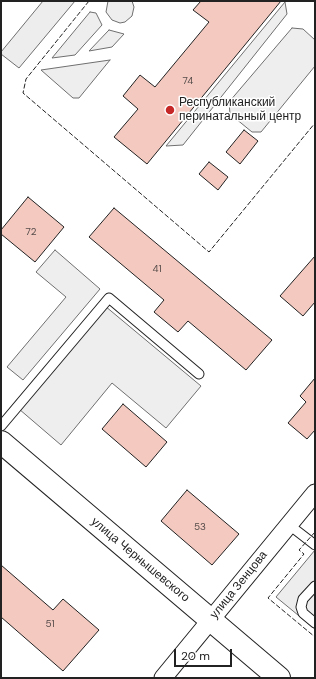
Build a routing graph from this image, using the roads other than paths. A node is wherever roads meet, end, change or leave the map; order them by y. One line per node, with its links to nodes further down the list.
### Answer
1 (199, 374): 2 (lane)
2 (1, 426)
3 (1, 442): 8 (street, улица Чернышевского)
4 (315, 492): 5 (street, улица Зенцова)
5 (288, 524): 6 (lane); 8 (street, улица Зенцова)
6 (315, 545)
7 (315, 586): 9 (lane)
8 (210, 620): 10 (street, улица Зенцова); 11 (street, улица Чернышевского)
9 (315, 623)
10 (163, 678)
11 (279, 678)

